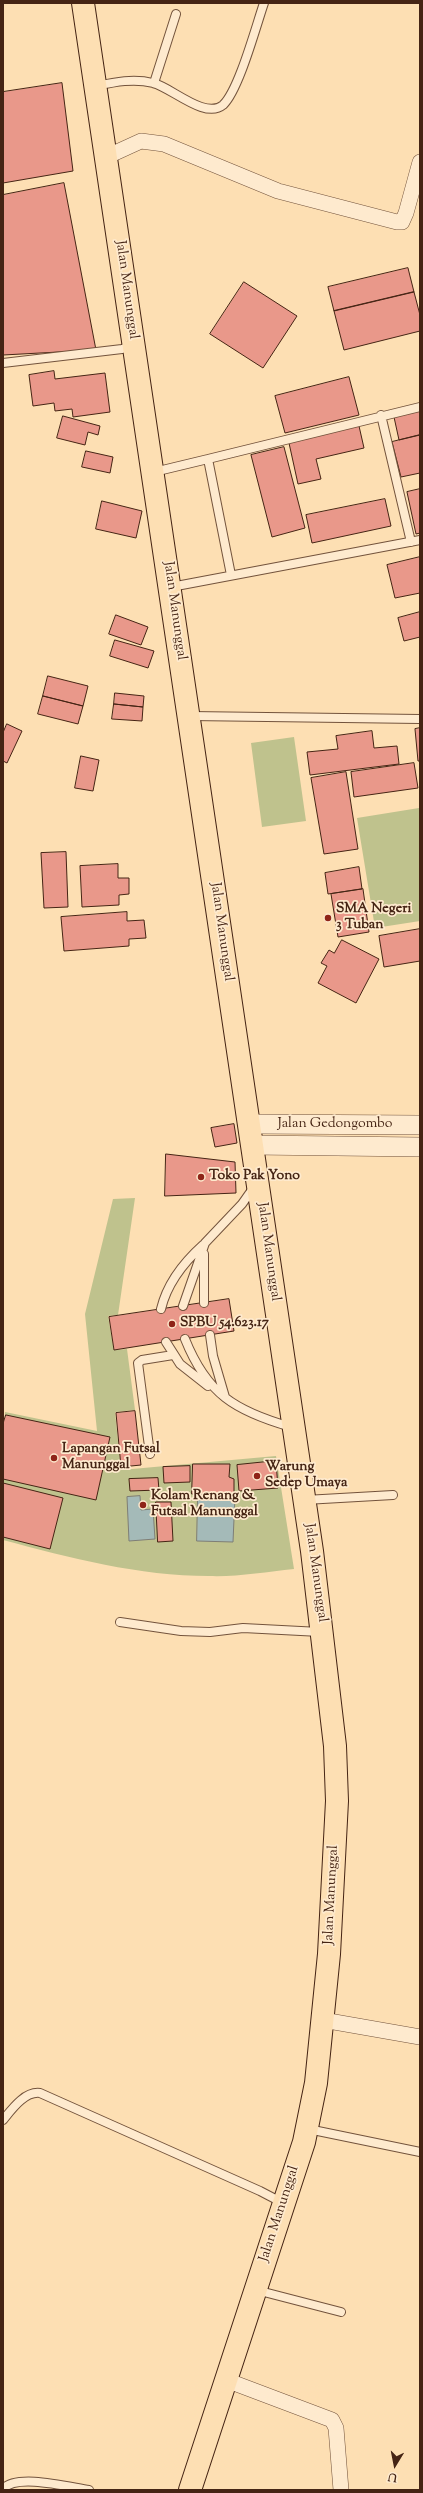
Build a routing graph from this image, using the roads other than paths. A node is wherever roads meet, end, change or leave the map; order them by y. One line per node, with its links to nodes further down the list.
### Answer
1 (82, 3): 5 (highway, Jalan Manunggal)
2 (264, 3): 4 (lane)
3 (176, 14): 4 (lane)
4 (154, 83): 5 (lane)
5 (95, 86): 6 (highway, Jalan Manunggal)
6 (106, 157): 7 (street); 8 (highway, Jalan Manunggal)
7 (420, 162)
8 (134, 345): 9 (lane); 13 (highway, Jalan Manunggal)
9 (3, 364)
10 (420, 407): 11 (lane)
11 (381, 415): 12 (lane); 15 (lane)
12 (208, 459): 13 (lane); 16 (lane)
13 (154, 472): 17 (highway, Jalan Manunggal)
14 (420, 540): 15 (lane)
15 (411, 542): 16 (lane)
16 (231, 575): 17 (lane)
17 (171, 587): 18 (highway, Jalan Manunggal)
18 (189, 716): 19 (lane); 21 (highway, Jalan Manunggal)
19 (420, 719)
20 (420, 1125): 21 (street, Jalan Gedongombo)
21 (251, 1135): 22 (street, Jalan Gedongombo); 23 (highway, Jalan Manunggal)
22 (420, 1147)
23 (258, 1182): 24 (lane); 33 (highway, Jalan Manunggal)
24 (205, 1243): 25 (lane); 26 (lane); 27 (lane)
25 (204, 1303)
26 (183, 1306)
27 (161, 1309)
28 (210, 1335): 32 (lane)
29 (185, 1339): 32 (lane)
30 (166, 1342): 31 (lane)
31 (173, 1355): 32 (lane); 34 (lane)
32 (225, 1398): 33 (lane)
33 (294, 1428): 36 (highway, Jalan Manunggal)
34 (150, 1454)
35 (393, 1495): 36 (lane)
36 (305, 1500): 38 (highway, Jalan Manunggal)
37 (120, 1622): 38 (lane)
38 (323, 1632): 39 (highway, Jalan Manunggal)
39 (323, 2020): 40 (street); 42 (highway, Jalan Manunggal)
40 (420, 2037)
41 (3, 2120): 44 (lane)
42 (307, 2129): 43 (lane); 44 (highway, Jalan Manunggal)
43 (420, 2152)
44 (284, 2204): 45 (highway, Jalan Manunggal)
45 (256, 2290): 46 (lane); 47 (highway, Jalan Manunggal)
46 (341, 2312)
47 (226, 2380): 50 (highway, Jalan Manunggal); 51 (street)
48 (3, 2489): 49 (lane)
49 (89, 2490)
50 (190, 2490)
51 (341, 2490)

